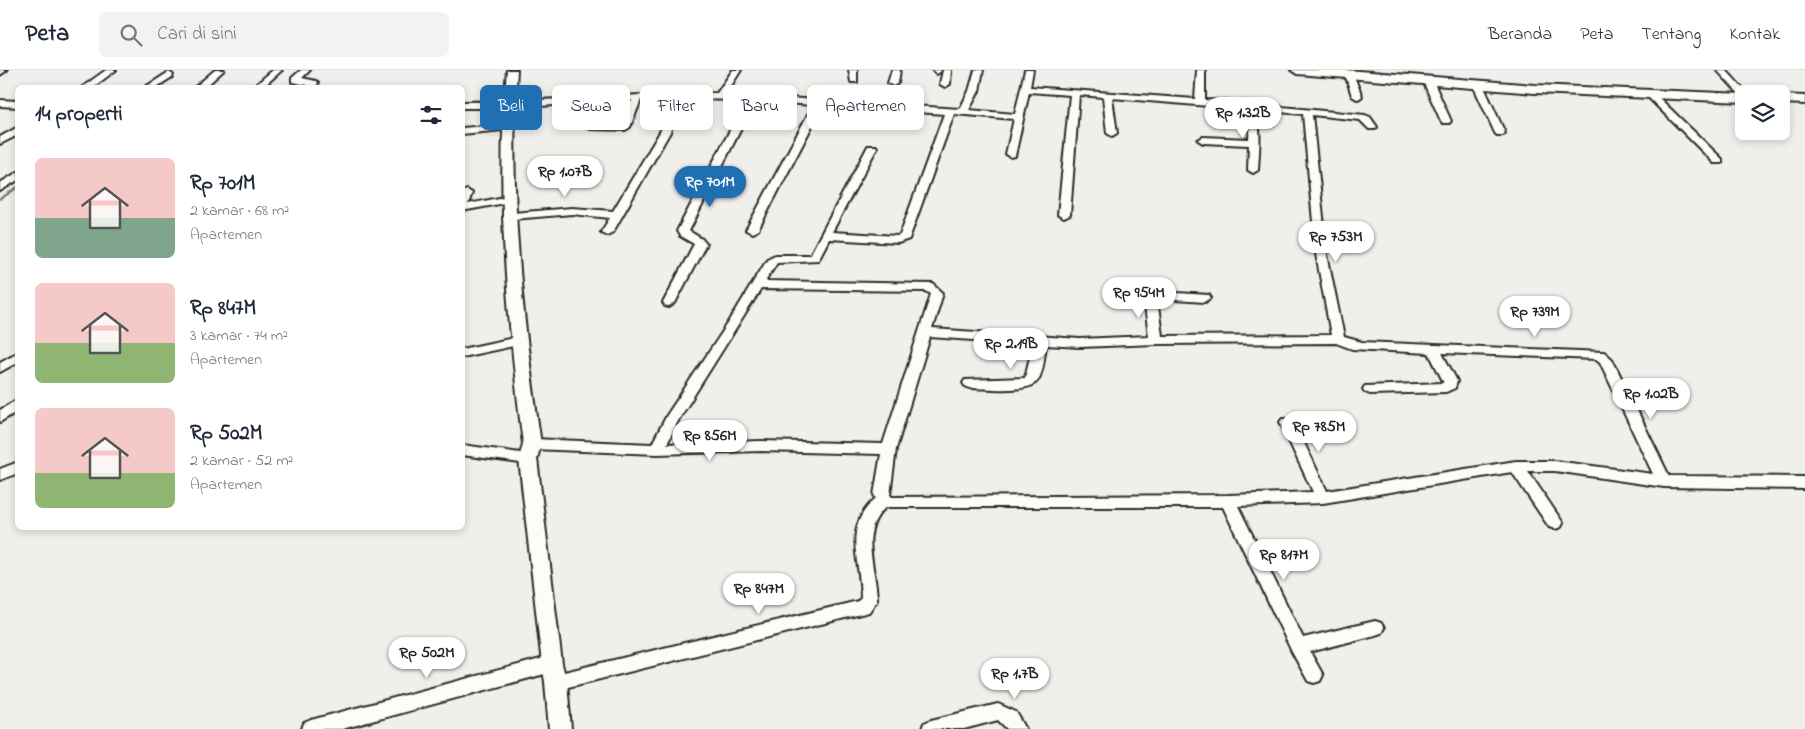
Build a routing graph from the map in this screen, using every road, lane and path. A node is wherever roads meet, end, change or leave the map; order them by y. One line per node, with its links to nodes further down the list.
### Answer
1 (112, 70): 20 (street)
2 (220, 70): 22 (street)
3 (278, 70): 23 (street)
4 (306, 70): 24 (street)
5 (512, 70): 25 (main road)
6 (737, 70): 33 (street)
7 (896, 70): 18 (street)
8 (947, 70): 19 (street)
9 (979, 70): 50 (street)
10 (1029, 70): 28 (street)
11 (1201, 70): 40 (street)
12 (1297, 70): 14 (highway)
13 (1721, 70): 27 (street)
14 (1340, 72): 16 (highway); 35 (street)
15 (168, 75): 21 (street)
16 (1403, 75): 17 (highway)
17 (1428, 81): 26 (highway); 53 (street)
18 (893, 84)
19 (945, 84)
20 (90, 85)
21 (153, 85)
22 (202, 85)
23 (260, 85)
24 (312, 85)
25 (510, 85)
26 (1478, 85): 31 (highway); 63 (street)
27 (1735, 85)
28 (1024, 89): 29 (street); 52 (street)
29 (1075, 92): 30 (street); 78 (street)
30 (1107, 94): 40 (street); 62 (street)
31 (1650, 94): 37 (highway); 69 (street)
32 (713, 96): 33 (street)
33 (720, 96): 34 (street)
34 (723, 96)
35 (1357, 96)
36 (638, 97): 43 (street); 51 (street)
37 (1735, 98)
38 (1790, 99): 39 (highway)
39 (1805, 100)
40 (1200, 102): 46 (street)
41 (0, 103): 42 (street)
42 (15, 104)
43 (542, 104)
44 (465, 105): 45 (street)
45 (480, 105)
46 (1248, 105): 49 (street); 66 (street)
47 (924, 109): 48 (street)
48 (950, 111): 50 (street); 82 (street)
49 (1307, 111): 55 (street); 89 (street)
50 (963, 112): 52 (street)
51 (630, 115)
52 (1018, 117): 68 (street)
53 (1446, 122)
54 (807, 126): 80 (street)
55 (1372, 127)
56 (480, 130): 60 (street)
57 (510, 130): 75 (main road)
58 (666, 130): 77 (street)
59 (736, 130): 87 (street)
60 (465, 131)
61 (15, 132): 65 (street)
62 (1112, 133)
63 (1500, 133)
64 (1204, 140): 66 (street)
65 (0, 141)
66 (1255, 142): 70 (street)
67 (872, 148): 82 (street)
68 (1010, 154)
69 (1718, 161)
70 (1253, 170)
71 (6, 184): 73 (street)
72 (467, 193): 74 (street)
73 (0, 198)
74 (465, 198)
75 (510, 199): 76 (street); 79 (main road)
76 (465, 206)
77 (617, 215): 79 (street); 81 (street)
78 (1064, 215)
79 (513, 216): 90 (main road)
80 (752, 230)
81 (607, 232)
82 (825, 234): 83 (street)
83 (756, 286): 88 (street); 102 (street)
84 (1128, 294): 85 (street)
85 (1150, 295): 86 (street); 91 (street)
86 (1205, 298)
87 (669, 303)
88 (925, 333): 92 (street); 103 (street)
89 (1338, 339): 91 (street); 93 (street)
90 (518, 340): 94 (street); 105 (main road)
91 (1156, 340): 92 (street)
92 (1040, 341): 97 (street)
93 (1434, 350): 98 (street); 109 (street)
94 (465, 352)
95 (15, 358): 96 (street)
96 (0, 368)
97 (970, 383)
98 (1370, 388)
99 (15, 406): 100 (street)
100 (0, 417)
101 (1287, 422): 111 (street)
102 (657, 449): 103 (street); 105 (street)
103 (889, 449): 112 (street)
104 (465, 450): 105 (street)
105 (530, 451): 117 (main road)
106 (1516, 466): 109 (street); 111 (street); 114 (street)
107 (15, 468): 108 (street)
108 (0, 475)
109 (1664, 481): 110 (street)
110 (1805, 483)
111 (1324, 497): 113 (street)
112 (884, 500): 113 (street); 119 (street)
113 (1228, 501): 116 (street)
114 (1555, 524)
115 (1375, 628): 116 (street)
116 (1298, 647): 118 (street)
117 (552, 664): 119 (main road); 120 (street)
118 (1314, 675)
119 (556, 682): 121 (main road)
120 (311, 729)
121 (560, 729)
122 (930, 729): 123 (street)
123 (1017, 729)

